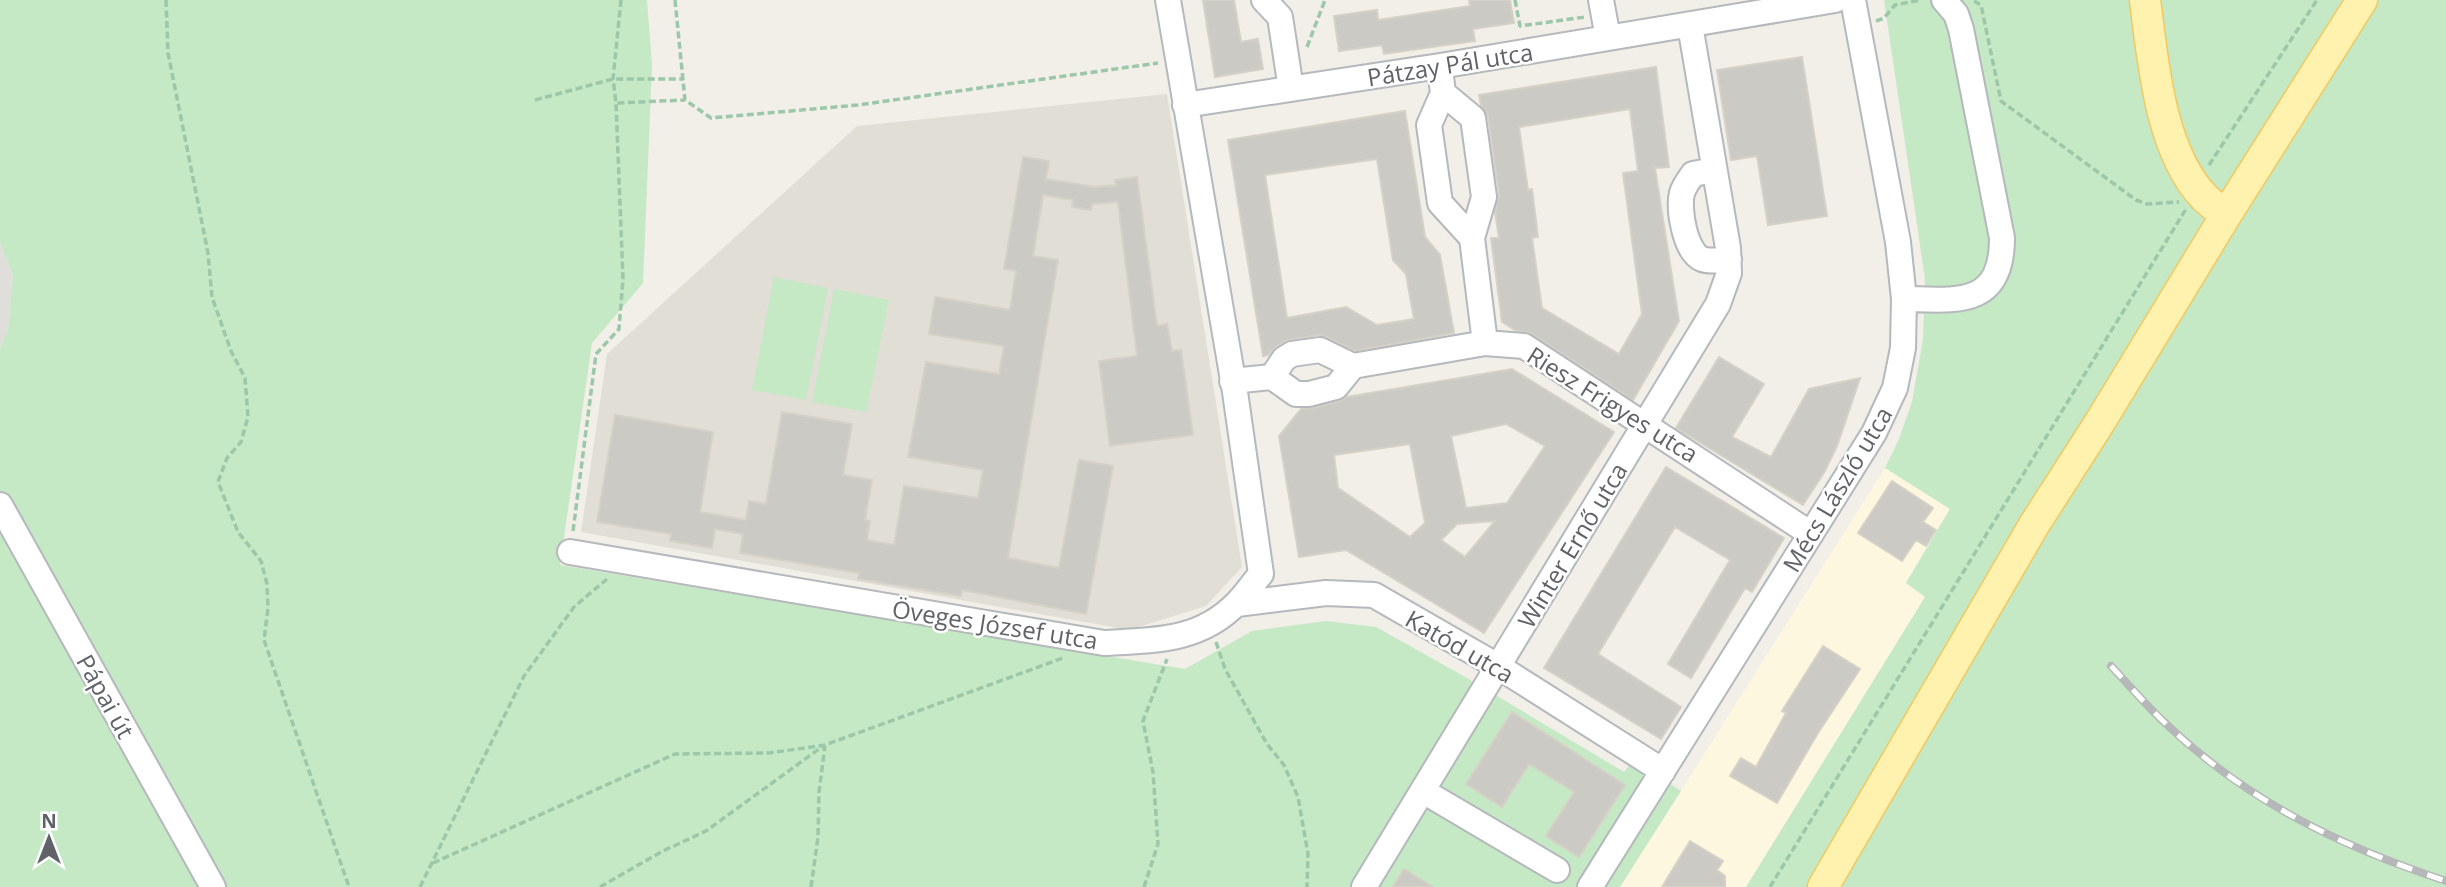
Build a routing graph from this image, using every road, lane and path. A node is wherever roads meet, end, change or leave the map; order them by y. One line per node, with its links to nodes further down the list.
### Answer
1 (166, 0): 57 (path)
2 (621, 0): 23 (path)
3 (675, 0): 24 (path)
4 (1168, 0): 21 (street)
5 (1264, 0): 25 (street)
6 (1325, 0): 20 (path)
7 (1516, 0): 17 (path)
8 (1835, 0): 16 (street, Pátzay Pál utca)
9 (1853, 0): 19 (street, Mécs László utca)
10 (1921, 0): 19 (path)
11 (1944, 0): 36 (street)
12 (1972, 0): 32 (path)
13 (2145, 0): 32 (main road)
14 (2317, 0): 32 (path)
15 (2362, 0): 33 (main road)
16 (1788, 4): 18 (street, Pátzay Pál utca)
17 (1604, 17): 18 (street, Pátzay Pál utca); 22 (street, Pátzay Pál utca)
18 (1690, 25): 31 (street)
19 (1858, 29): 36 (street, Mécs László utca)
20 (1306, 51)
21 (1179, 60): 28 (path); 30 (street)
22 (1440, 66): 25 (street, Pátzay Pál utca); 26 (street)
23 (613, 79): 24 (path); 27 (path); 29 (path)
24 (684, 79): 28 (path)
25 (1291, 89): 30 (street, Pátzay Pál utca)
26 (1443, 93): 34 (street); 34 (street)
27 (535, 100)
28 (685, 100): 29 (path)
29 (616, 103): 44 (path)
30 (1185, 105): 40 (street, Öveges József utca)
31 (1714, 170): 35 (street); 35 (street)
32 (2193, 194): 33 (main road); 65 (path)
33 (2226, 215): 66 (main road)
34 (1472, 238): 37 (street)
35 (1729, 260): 41 (street, Winter Ernő utca)
36 (1904, 299): 43 (street, Mécs László utca)
37 (1485, 343): 38 (street, Riesz Frigyes utca); 41 (street, Riesz Frigyes utca)
38 (1353, 366): 39 (street); 39 (street)
39 (1272, 377): 40 (street)
40 (1232, 381): 46 (street, Öveges József utca)
41 (1645, 423): 43 (street, Riesz Frigyes utca); 50 (street, Winter Ernő utca)
42 (0, 505): 56 (street, Pápai út)
43 (1811, 534): 52 (street, Mécs László utca)
44 (570, 552): 45 (street, Öveges József utca)
45 (627, 562): 48 (street, Öveges József utca); 54 (path)
46 (1237, 604): 47 (street, Öveges József utca); 50 (street, Katód utca)
47 (1213, 623): 48 (street, Öveges József utca); 62 (path)
48 (1174, 639): 61 (path)
49 (1066, 657): 51 (path)
50 (1499, 667): 52 (street, Katód utca); 53 (street, Winter Ernő utca)
51 (825, 745): 54 (path); 59 (path); 60 (path)
52 (1663, 771): 64 (street, Mécs László utca)
53 (1423, 790): 55 (street); 63 (street, Winter Ernő utca)
54 (433, 863): 58 (path)
55 (1557, 870)
56 (213, 887)
57 (349, 887)
58 (420, 887)
59 (600, 887)
60 (811, 887)
61 (1144, 887)
62 (1307, 887)
63 (1364, 887)
64 (1590, 887)
65 (1770, 887)
66 (1823, 887)

